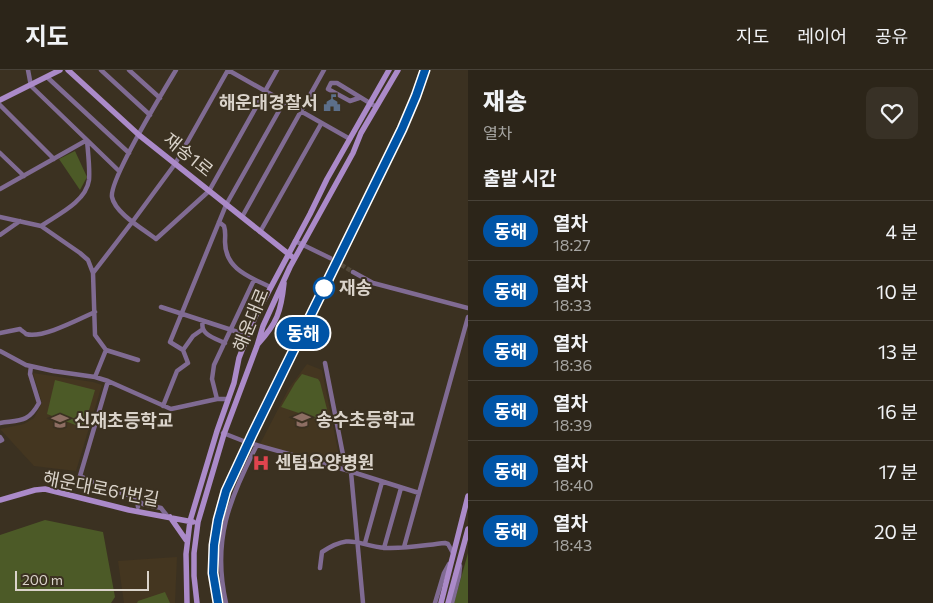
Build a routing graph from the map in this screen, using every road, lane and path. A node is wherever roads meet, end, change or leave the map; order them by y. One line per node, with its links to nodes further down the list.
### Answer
1 (28, 70): 13 (street)
2 (60, 70): 12 (main road)
3 (68, 70): 24 (main road, 재송1로)
4 (101, 70): 22 (street)
5 (129, 70): 15 (street)
6 (176, 70): 15 (street)
7 (228, 70): 14 (street); 30 (street)
8 (277, 70): 14 (street)
9 (324, 70): 21 (street)
10 (389, 70): 20 (main road, 해운대로)
11 (398, 70): 20 (main road, 해운대로)
12 (47, 77): 13 (main road); 28 (street)
13 (31, 86): 17 (main road); 26 (street)
14 (265, 91): 18 (street); 34 (street)
15 (160, 98): 22 (street)
16 (359, 98): 16 (street); 20 (street)
17 (0, 100)
18 (284, 102): 21 (street); 35 (street)
19 (0, 105): 29 (street)
20 (373, 105): 25 (main road, 해운대로); 45 (main road, 해운대로)
21 (301, 112): 23 (street); 37 (street)
22 (150, 115): 24 (street)
23 (321, 124): 25 (street); 42 (street)
24 (139, 136): 28 (street); 30 (main road, 재송1로)
25 (350, 139): 44 (main road, 해운대로)
26 (87, 140): 29 (street); 31 (street); 41 (street)
27 (0, 153): 32 (street)
28 (129, 153): 31 (street)
29 (54, 159): 32 (street)
30 (174, 164): 34 (main road, 재송1로); 39 (street)
31 (119, 171): 39 (street)
32 (24, 176): 33 (street)
33 (0, 189)
34 (209, 191): 35 (main road, 재송1로); 39 (street)
35 (226, 205): 37 (main road, 재송1로); 40 (street)
36 (0, 217): 38 (street)
37 (242, 217): 42 (main road, 재송1로)
38 (20, 221): 41 (street); 43 (street)
39 (133, 221): 50 (street)
40 (219, 222): 52 (street); 57 (street)
41 (40, 226): 50 (street)
42 (260, 232): 46 (main road, 재송1로)
43 (0, 235)
44 (295, 241): 45 (street); 46 (main road, 해운대로)
45 (302, 245): 47 (main road, 해운대로); 48 (street)
46 (288, 254): 47 (main road, 재송1로); 53 (main road, 해운대로)
47 (295, 258): 51 (main road, 해운대로)
48 (330, 258)
49 (354, 272): 55 (street)
50 (93, 273): 56 (street)
51 (284, 278): 65 (main road, 해운대로); 65 (main road)
52 (254, 280): 53 (street); 61 (street)
53 (270, 287): 63 (main road, 해운대로)
54 (161, 307): 57 (street)
55 (468, 308)
56 (94, 312): 62 (street); 66 (street)
57 (181, 314): 59 (street); 67 (street)
58 (468, 317): 86 (street)
59 (203, 321): 60 (street); 61 (street)
60 (203, 330): 64 (street); 67 (street)
61 (231, 330): 63 (street); 64 (street)
62 (0, 333)
63 (247, 335): 75 (main road, 해운대로)
64 (225, 343): 74 (street)
65 (257, 346): 79 (main road, 해운대로)
66 (106, 350): 69 (street); 72 (street)
67 (183, 350): 76 (street)
68 (0, 351): 71 (street)
69 (138, 360)
70 (325, 363): 83 (street)
71 (31, 366): 72 (street); 77 (street)
72 (95, 377): 73 (street)
73 (108, 381): 76 (street); 89 (street)
74 (217, 399): 75 (street); 76 (street)
75 (228, 399): 78 (main road, 해운대로)
76 (163, 406)
77 (0, 423)
78 (217, 431): 79 (street); 93 (main road, 해운대로)
79 (224, 434): 82 (street); 94 (main road, 해운대로)
80 (0, 437): 81 (street)
81 (0, 441)
82 (257, 445): 83 (street); 105 (street)
83 (348, 471): 84 (street); 97 (street)
84 (382, 482): 85 (street); 98 (street)
85 (401, 488): 86 (street); 100 (street)
86 (419, 494): 99 (street)
87 (468, 496): 101 (main road)
88 (0, 500): 91 (main road, 해운대로61번길)
89 (137, 500): 90 (street); 91 (street)
90 (143, 504): 91 (street); 92 (street)
91 (137, 509): 92 (main road, 해운대로61번길)
92 (169, 517): 93 (main road, 해운대로61번길); 96 (main road)
93 (190, 521): 94 (main road, 해운대로61번길); 96 (main road, 해운대로)
94 (198, 522): 104 (main road, 해운대로)
95 (468, 529): 109 (main road)
96 (187, 540): 103 (main road, 해운대로)
97 (357, 541): 98 (street); 102 (street); 106 (street)
98 (366, 543): 100 (street)
99 (404, 547): 100 (street); 101 (street)
100 (384, 548)
101 (454, 556): 107 (street); 108 (main road)
102 (320, 568)
103 (187, 603)
104 (197, 603)
105 (226, 603)
106 (363, 603)
107 (435, 603)
108 (441, 603)
109 (450, 603)

